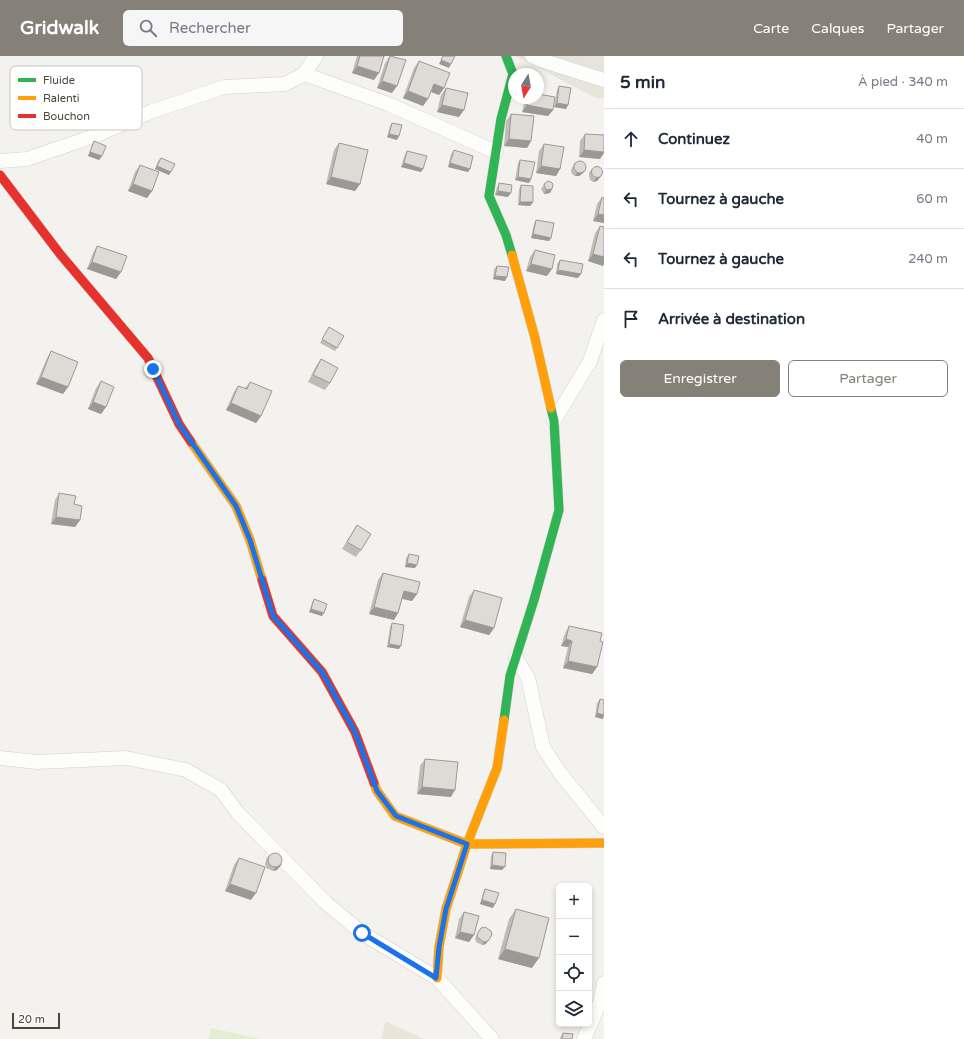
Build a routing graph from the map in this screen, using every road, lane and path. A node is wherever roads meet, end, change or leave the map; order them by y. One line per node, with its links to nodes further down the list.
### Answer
1 (316, 56): 4 (street)
2 (506, 56): 8 (street)
3 (540, 57): 5 (street)
4 (304, 74): 6 (street); 8 (street)
5 (604, 80)
6 (142, 116)
7 (108, 130): 9 (street)
8 (496, 152): 12 (street)
9 (0, 161)
10 (0, 175): 17 (street)
11 (604, 320): 12 (street)
12 (554, 420): 13 (street)
13 (516, 658): 15 (street); 17 (street)
14 (0, 758): 19 (street)
15 (604, 828): 18 (street)
16 (604, 843): 18 (street)
17 (467, 844): 18 (street); 19 (street)
18 (586, 844)
19 (436, 978): 21 (street)
20 (604, 983): 22 (street)
21 (492, 1039)
22 (584, 1039)

